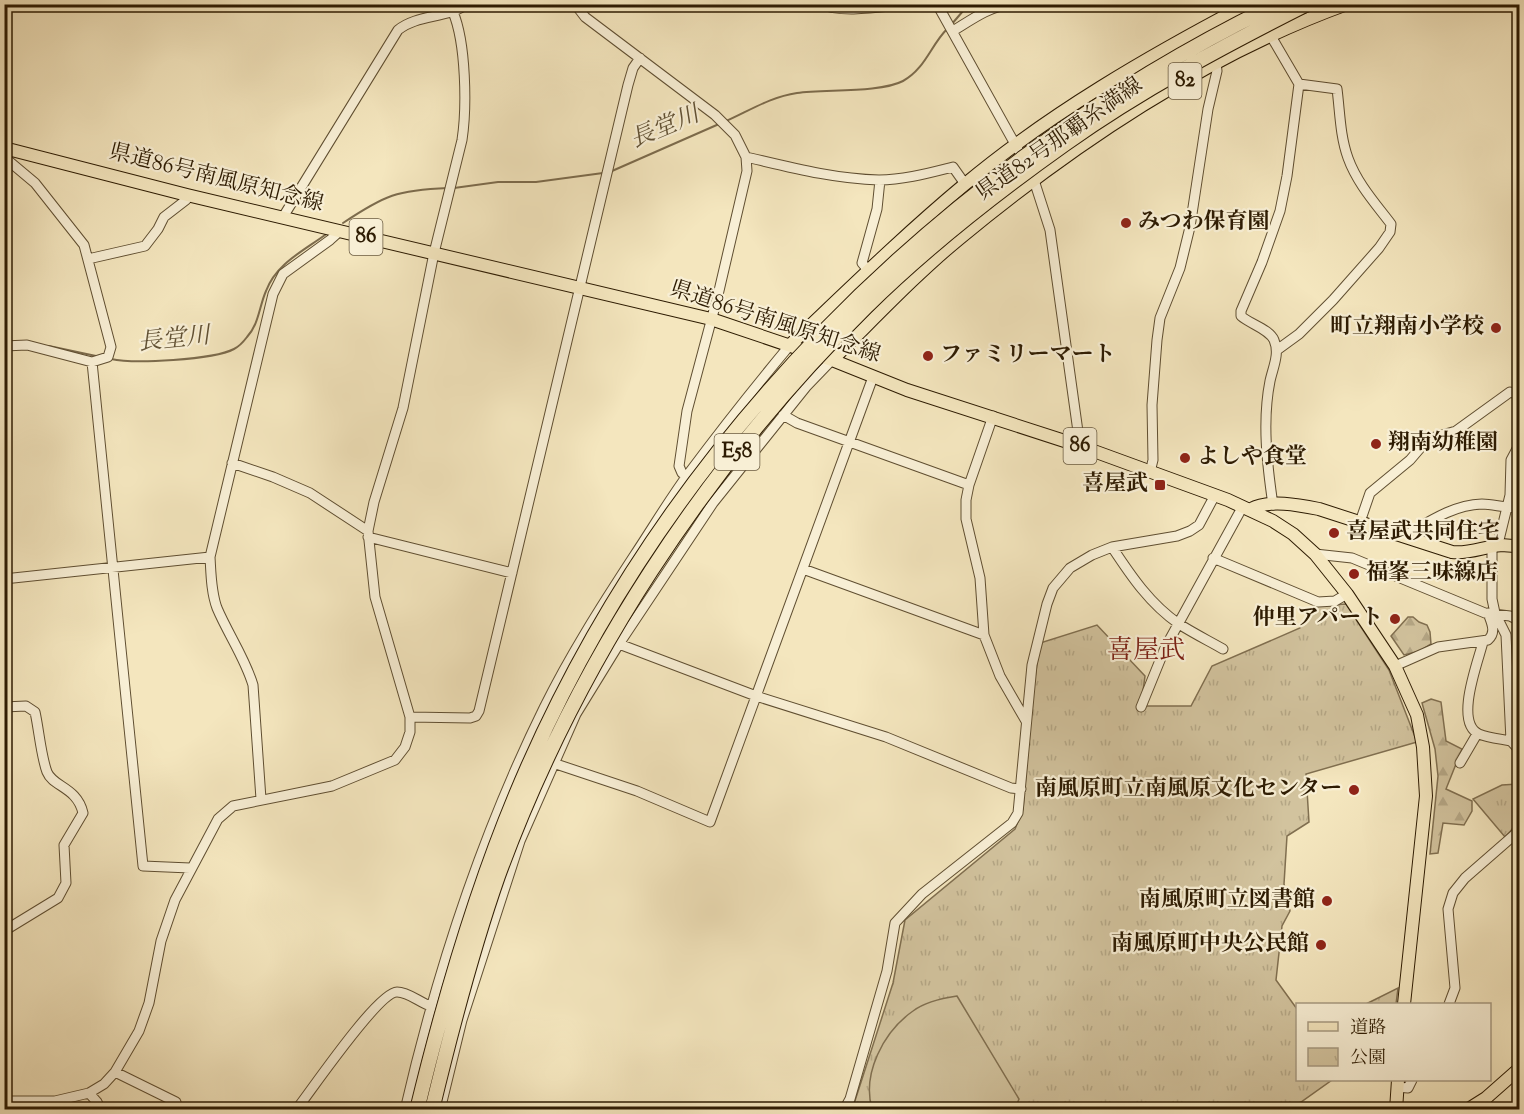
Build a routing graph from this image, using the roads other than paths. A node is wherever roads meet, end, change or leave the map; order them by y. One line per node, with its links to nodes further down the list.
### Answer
1 (467, 4): 12 (street)
2 (575, 4): 15 (street)
3 (819, 4): 4 (street)
4 (910, 4)
5 (937, 4): 13 (street)
6 (1010, 4): 13 (street)
7 (1248, 4): 18 (main road, 県道82号那覇糸満線 / 82)
8 (1256, 4): 14 (street)
9 (1277, 4): 107 (highway, E58, bridge)
10 (1307, 4): 108 (highway, E58, bridge)
11 (1347, 4): 14 (main road, 県道82号那覇糸満線 / 82)
12 (453, 12): 26 (street); 28 (street)
13 (952, 31): 18 (street)
14 (1270, 35): 16 (main road, 県道82号那覇糸満線 / 82); 17 (street)
15 (640, 58): 21 (street); 31 (street)
16 (1216, 63): 23 (main road, 県道82号那覇糸満線 / 82); 46 (street)
17 (1299, 84): 35 (street); 35 (street)
18 (1016, 144): 23 (street); 24 (main road, 県道82号那覇糸満線 / 82)
19 (4, 148): 25 (main road, 県道86号南風原知念線 / 86)
20 (4, 157): 29 (street)
21 (746, 157): 22 (street); 32 (street)
22 (880, 180): 24 (street); 30 (street)
23 (1035, 181): 36 (main road, 県道82号那覇糸満線 / 82); 44 (street)
24 (965, 184): 30 (main road, 県道82号那覇糸満線 / 82)
25 (187, 195): 26 (main road, 県道86号南風原知念線 / 86); 29 (street)
26 (283, 217): 27 (main road, 県道86号南風原知念線 / 86)
27 (340, 231): 28 (main road, 県道86号南風原知念線 / 86); 45 (street)
28 (434, 253): 31 (main road, 県道86号南風原知念線 / 86); 55 (street)
29 (88, 259): 37 (street)
30 (868, 270): 33 (main road, 県道82号那覇糸満線 / 82)
31 (579, 288): 32 (main road, 県道86号南風原知念線 / 86); 65 (street)
32 (711, 319): 33 (main road, 県道86号南風原知念線 / 86); 47 (street)
33 (790, 345): 36 (main road, 県道86号南風原知念線 / 86); 47 (street)
34 (4, 346): 37 (street)
35 (1277, 350): 50 (street)
36 (832, 360): 38 (main road, 県道86号南風原知念線 / 86); 40 (street)
37 (92, 362): 63 (street)
38 (873, 377): 41 (main road, 県道86号南風原知念線 / 86); 42 (street)
39 (1520, 395): 54 (street)
40 (783, 415): 42 (street); 73 (street)
41 (993, 416): 44 (main road, 県道86号南風原知念線 / 86); 48 (street)
42 (849, 442): 48 (street); 64 (street)
43 (1520, 443): 53 (street)
44 (1080, 446): 46 (main road, 県道86号南風原知念線 / 86)
45 (232, 463): 55 (street); 61 (street)
46 (1150, 472): 49 (main road, 県道86号南風原知念線 / 86)
47 (688, 475): 95 (street)
48 (969, 485): 71 (street)
49 (1215, 495): 52 (main road, 県道86号南風原知念線 / 86); 58 (street)
50 (1273, 505): 52 (main road); 54 (main road)
51 (1520, 507): 53 (street)
52 (1247, 508): 60 (main road, 県道86号南風原知念線); 62 (street)
53 (1508, 509): 56 (street); 57 (street)
54 (1360, 522): 56 (main road)
55 (368, 534): 65 (street); 81 (street)
56 (1410, 538): 57 (main road)
57 (1495, 545): 59 (main road); 68 (street)
58 (1112, 547): 70 (street); 82 (street)
59 (1520, 548)
60 (1315, 554): 67 (main road, 県道86号南風原知念線); 68 (street)
61 (210, 556): 63 (street); 89 (street)
62 (1213, 558): 67 (street); 70 (street)
63 (112, 567): 66 (street); 91 (street)
64 (802, 569): 71 (street); 76 (street)
65 (512, 573): 81 (street)
66 (4, 579)
67 (1347, 594): 75 (main road, 県道86号南風原知念線)
68 (1491, 613): 69 (street); 72 (street); 79 (street)
69 (1520, 621)
70 (1179, 624): 74 (street); 77 (street)
71 (984, 634): 82 (street)
72 (1483, 642): 75 (street); 83 (street)
73 (619, 644): 76 (street); 87 (street)
74 (1223, 649)
75 (1395, 666): 93 (main road, 県道86号南風原知念線)
76 (756, 696): 87 (street); 88 (street)
77 (1141, 706)
78 (4, 707): 92 (street)
79 (1509, 714): 80 (street); 84 (street)
80 (1520, 716)
81 (410, 717): 89 (street)
82 (1026, 721): 88 (street)
83 (1477, 734): 84 (street); 86 (street)
84 (1510, 741): 85 (street)
85 (1520, 750)
86 (1460, 763)
87 (556, 764): 109 (street)
88 (1021, 789): 110 (street)
89 (261, 799): 91 (street)
90 (1520, 830): 94 (street)
91 (190, 868): 97 (street)
92 (4, 931)
93 (1404, 1003)
94 (1450, 1003)
95 (431, 1006): 105 (street); 106 (street)
96 (1520, 1068): 112 (main road)
97 (116, 1072): 100 (street); 104 (street)
98 (1412, 1081): 99 (street)
99 (1397, 1083): 111 (main road)
100 (89, 1093): 101 (street); 103 (street)
101 (4, 1102): 102 (street)
102 (11, 1110)
103 (101, 1110)
104 (178, 1110)
105 (296, 1110)
106 (405, 1110)
107 (417, 1110)
108 (432, 1110)
109 (440, 1110)
110 (844, 1110)
111 (1396, 1110)
112 (1467, 1110)

